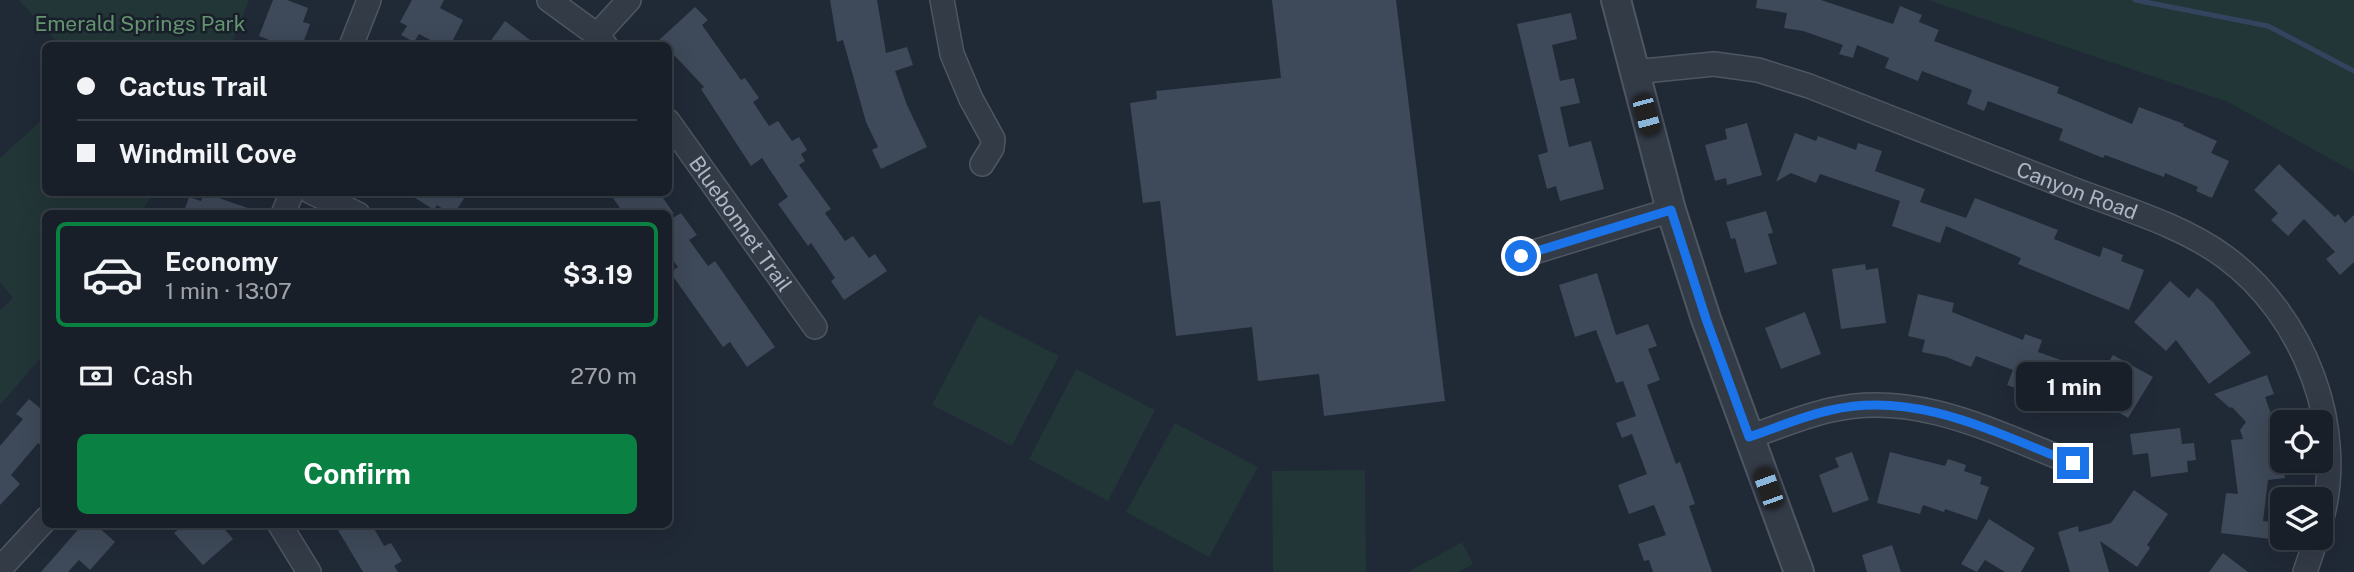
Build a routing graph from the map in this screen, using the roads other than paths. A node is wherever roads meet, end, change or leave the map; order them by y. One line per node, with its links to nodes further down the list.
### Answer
1 (369, 0): 7 (street)
2 (549, 0): 6 (street)
3 (629, 0): 6 (street)
4 (942, 0): 10 (street)
5 (1616, 0): 8 (street)
6 (602, 40)
7 (353, 42)
8 (1634, 72): 13 (street); 18 (street, Canyon Road)
9 (672, 127): 15 (street, Bluebonnet Trail)
10 (982, 164)
11 (320, 196): 12 (street)
12 (349, 210)
13 (1671, 210): 14 (street); 16 (street)
14 (1521, 256)
15 (815, 327)
16 (1749, 437): 17 (street); 24 (street)
17 (2073, 463)
18 (2326, 487)
19 (42, 523): 22 (street)
20 (282, 528): 23 (street)
21 (2313, 550): 25 (street)
22 (0, 569)
23 (309, 572)
24 (1799, 572)
25 (2305, 572)

